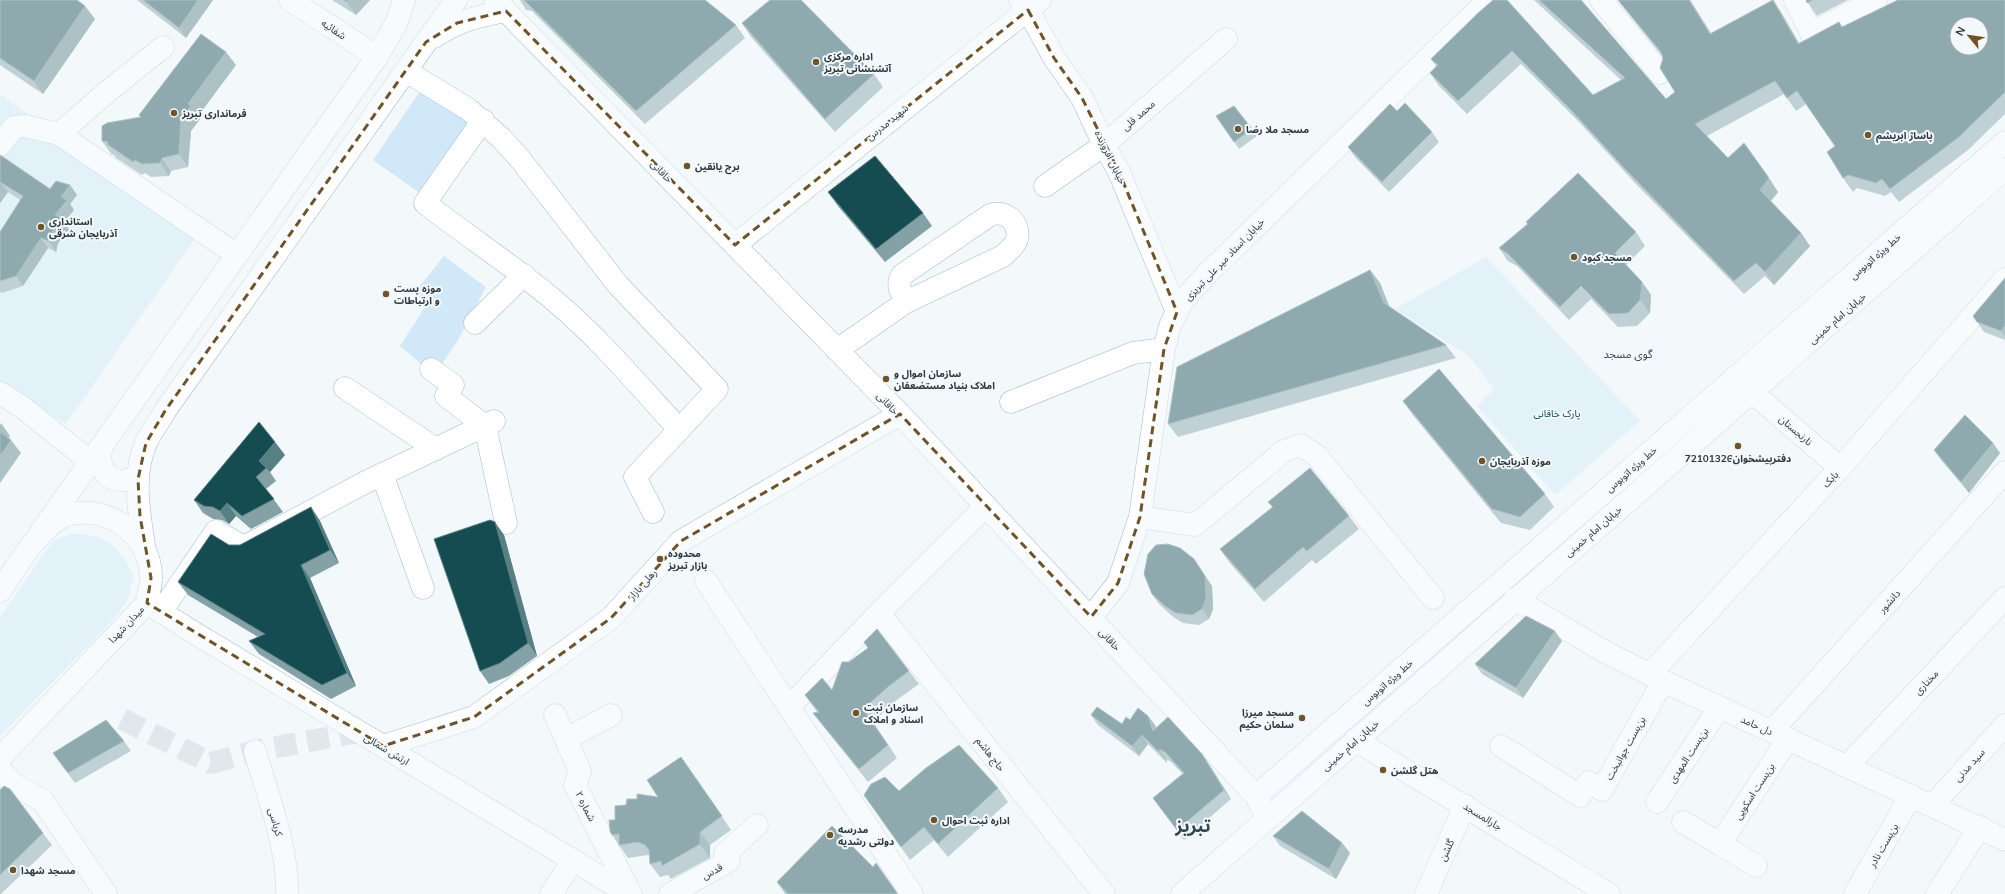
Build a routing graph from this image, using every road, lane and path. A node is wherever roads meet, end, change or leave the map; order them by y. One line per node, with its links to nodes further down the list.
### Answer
1 (290, 0): 13 (street, شفائیه)
2 (404, 0): 13 (street)
3 (456, 0): 11 (street)
4 (1488, 0): 28 (street, خیابان استاد میر علی تبریزی)
5 (1602, 0): 15 (street)
6 (1876, 0): 8 (street)
7 (1030, 3): 20 (street, خیابان افروزنده); 23 (street, شهید مدرس)
8 (1796, 3)
9 (501, 6): 11 (street); 23 (street, خاقانی)
10 (1226, 38): 20 (street, محمد قلی)
11 (426, 42): 14 (street)
12 (163, 47): 17 (street)
13 (377, 57): 24 (street)
14 (406, 71): 16 (street); 45 (street)
15 (1660, 72)
16 (483, 120): 25 (street); 39 (street)
17 (59, 134): 19 (street); 24 (street)
18 (2005, 142): 77 (street, خط ویژه اتوبوس)
19 (0, 145)
20 (1104, 145): 22 (street, محمد قلی); 28 (street, خیابان افروزنده)
21 (2005, 169): 34 (street, خیابان امام خمینی)
22 (1045, 186)
23 (735, 245): 31 (street, خاقانی)
24 (237, 255): 41 (street)
25 (524, 276): 29 (street); 39 (street)
26 (2005, 279): 42 (street, بابک)
27 (906, 302): 27 (street); 31 (street)
28 (1177, 312): 30 (street, خیابان استاد میر علی تبریزی)
29 (475, 323)
30 (1164, 349): 36 (street); 48 (street, خیابان استاد میر علی تبریزی)
31 (837, 350): 37 (street, خاقانی)
32 (431, 369): 38 (street)
33 (345, 388): 40 (street)
34 (1752, 392): 42 (street, نارنجستان); 57 (street, خیابان امام خمینی)
35 (0, 393): 41 (street)
36 (1011, 402)
37 (900, 414): 46 (street, خاقانی); 70 (street, رهلی بازار)
38 (490, 424): 40 (street); 49 (street)
39 (679, 429): 47 (street)
40 (436, 449): 44 (street)
41 (96, 455): 45 (street); 50 (street)
42 (1840, 468): 61 (street, بابک)
43 (2005, 472): 67 (street, دانشور)
44 (382, 474): 53 (street); 58 (street)
45 (138, 476): 51 (street)
46 (986, 506): 59 (street); 60 (street, خاقانی)
47 (653, 512)
48 (1140, 517): 55 (street); 60 (street, خیابان استاد میر علی تبریزی)
49 (506, 523)
50 (40, 533): 51 (street, میدان شهدا); 54 (street, میدان شهدا)
51 (146, 552): 58 (street, میدان شهدا)
52 (706, 581): 62 (street)
53 (423, 588)
54 (0, 591)
55 (1433, 598)
56 (2005, 598): 74 (street, مختاری)
57 (1515, 599): 61 (street, دل حامد); 69 (street, خیابان امام خمینی)
58 (154, 607): 70 (street, ارتش شمالی); 73 (street, میدان شهدا)
59 (879, 612): 62 (street); 95 (street, حاج هاشم)
60 (1091, 617): 77 (street, خاقانی)
61 (1656, 678): 63 (street, دل حامد); 71 (street, بن‌بست جوانبخت)
62 (789, 707): 94 (street)
63 (1719, 708): 67 (street, دل حامد); 78 (street, بن‌بست المهدی)
64 (555, 715): 68 (street, شماره ۲)
65 (611, 715): 68 (street)
66 (2005, 726): 80 (street, سید مدنی)
67 (1780, 735): 74 (street, دل حامد); 86 (street, بن‌بست اسکویی)
68 (566, 739): 92 (street, شماره ۲)
69 (1355, 740): 79 (street, جارالمسجد); 81 (street, خیابان امام خمینی)
70 (383, 746): 87 (street, ارتش شمالی)
71 (1501, 746)
72 (255, 751): 90 (street, کرباسی)
73 (0, 758)
74 (1847, 766): 76 (street, دل حامد)
75 (0, 768): 89 (street)
76 (1911, 795): 80 (street, دل حامد); 99 (street, بن‌بست نادر)
77 (1256, 796): 81 (street, خاقانی)
78 (1657, 802)
79 (1465, 805): 97 (street, گلشن); 98 (street, جارالمسجد)
80 (1933, 805): 84 (street, دل حامد)
81 (1267, 818): 96 (street, خیابان امام خمینی)
82 (1683, 822): 86 (street)
83 (757, 825): 93 (street, قدس)
84 (1980, 827): 85 (street, دل حامد); 100 (street)
85 (2005, 840)
86 (1720, 844): 88 (street)
87 (573, 860): 91 (street); 92 (street, ارتش شمالی)
88 (1756, 866)
89 (106, 894)
90 (287, 894)
91 (551, 894)
92 (630, 894)
93 (670, 894)
94 (912, 894)
95 (1104, 894)
96 (1182, 894)
97 (1426, 894)
98 (1608, 894)
99 (1855, 894)
100 (1937, 894)

